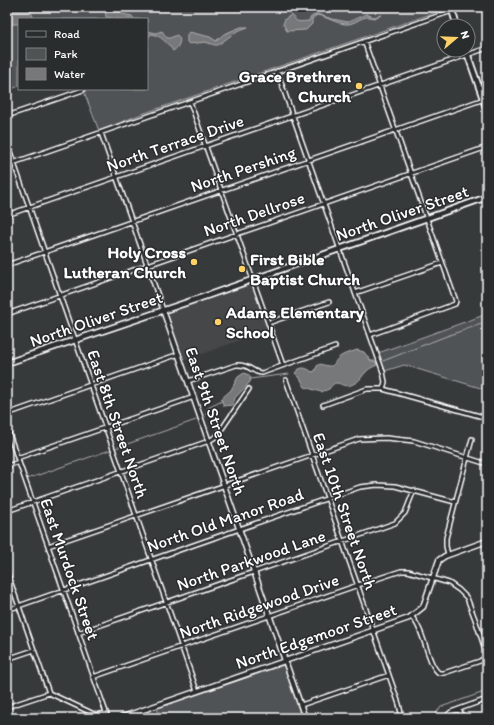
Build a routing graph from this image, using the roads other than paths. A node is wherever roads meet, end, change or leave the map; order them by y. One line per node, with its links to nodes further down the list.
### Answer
1 (451, 9): 2 (street)
2 (364, 41): 7 (street); 8 (street)
3 (487, 48): 4 (street, North Terrace Drive)
4 (476, 51)
5 (454, 58): 8 (street, North Terrace Drive)
6 (469, 58): 10 (main road)
7 (277, 71): 11 (street); 14 (street)
8 (381, 85): 14 (street, North Terrace Drive); 15 (street)
9 (83, 90): 13 (street)
10 (485, 99): 12 (main road); 15 (street, North Pershing)
11 (190, 102): 16 (street); 18 (street)
12 (487, 110)
13 (7, 116)
14 (293, 116): 18 (street, North Terrace Drive); 20 (street)
15 (396, 130): 20 (street, North Pershing); 23 (street)
16 (101, 133): 21 (street); 24 (street, East 9th Street North)
17 (7, 143): 21 (street, East 8th Street North)
18 (206, 146): 24 (street, North Terrace Drive); 25 (street)
19 (487, 147): 23 (street, North Dellrose)
20 (308, 160): 25 (street, North Pershing); 27 (street)
21 (14, 163): 22 (street); 28 (street, East 8th Street North)
22 (7, 165)
23 (412, 174): 27 (street, North Dellrose); 30 (street)
24 (117, 177): 28 (street, North Terrace Drive); 31 (street, East 9th Street North)
25 (221, 190): 31 (street, North Pershing); 32 (street)
26 (487, 197): 30 (main road, North Oliver Street)
27 (324, 204): 32 (street, North Dellrose); 33 (street)
28 (29, 208): 29 (street, North Terrace Drive); 34 (street, East 8th Street North)
29 (7, 215)
30 (427, 218): 33 (main road, North Oliver Street); 35 (street)
31 (132, 221): 34 (street, North Pershing); 37 (street, East 9th Street North)
32 (237, 234): 37 (street, North Dellrose); 38 (street)
33 (339, 248): 38 (main road, North Oliver Street); 39 (street)
34 (44, 252): 36 (street, North Pershing); 40 (street, East 8th Street North)
35 (442, 263): 39 (street); 45 (street)
36 (7, 265)
37 (148, 265): 40 (street, North Dellrose); 42 (street, East 9th Street North)
38 (252, 279): 42 (main road, North Oliver Street); 44 (street)
39 (355, 293): 45 (street)
40 (60, 295): 43 (street, North Dellrose); 46 (street, East 8th Street North)
41 (329, 302): 44 (street)
42 (163, 310): 46 (main road, North Oliver Street); 48 (street, East 9th Street North)
43 (7, 314)
44 (268, 323): 50 (street)
45 (370, 335): 55 (street)
46 (75, 340): 49 (main road, North Oliver Street); 53 (street, East 8th Street North)
47 (335, 347): 50 (street)
48 (179, 354): 52 (street, East 9th Street North); 53 (street)
49 (7, 363)
50 (283, 365): 52 (street)
51 (286, 380): 64 (street, East 10th Street North)
52 (188, 381): 56 (street, East 9th Street North)
53 (91, 385): 58 (street); 61 (street, East 8th Street North)
54 (249, 389): 63 (street)
55 (383, 389): 57 (street); 59 (street)
56 (194, 397): 61 (street); 63 (street, East 9th Street North)
57 (323, 405)
58 (7, 414)
59 (487, 418)
60 (7, 428): 66 (street, East Murdock Street)
61 (106, 428): 66 (street); 69 (street, East 8th Street North)
62 (472, 439): 65 (street)
63 (209, 441): 69 (street); 70 (street, East 9th Street North)
64 (312, 455): 65 (street); 70 (street); 72 (street, East 10th Street North)
65 (467, 457): 67 (street); 74 (street)
66 (18, 460): 68 (street); 73 (street, East Murdock Street)
67 (487, 464)
68 (7, 466)
69 (121, 472): 73 (street); 76 (street, East 8th Street North)
70 (224, 485): 76 (street); 77 (street, East 9th Street North)
71 (414, 490): 72 (street, North Old Manor Road); 74 (street, North Old Manor Road); 79 (street, North Parkwood Lane)
72 (328, 499): 77 (street, North Old Manor Road); 79 (street, East 10th Street North)
73 (33, 502): 75 (street); 80 (street, East Murdock Street)
74 (455, 502): 81 (street)
75 (7, 511)
76 (136, 516): 80 (street); 82 (street, East 8th Street North)
77 (239, 529): 82 (street, North Old Manor Road); 84 (street, East 9th Street North)
78 (487, 541): 81 (street)
79 (343, 542): 84 (street, North Parkwood Lane); 86 (street, East 10th Street North)
80 (48, 546): 87 (street, East Murdock Street)
81 (448, 555): 85 (street, North Edgemoor Street)
82 (152, 559): 87 (street, North Old Manor Road); 88 (street, East 8th Street North)
83 (7, 572): 89 (street)
84 (254, 572): 88 (street, North Parkwood Lane); 91 (street, East 9th Street North)
85 (434, 578): 86 (street, North Ridgewood Drive); 92 (street, North Edgemoor Street); 92 (street, North Ridgewood Drive)
86 (358, 585): 91 (street, North Ridgewood Drive); 93 (street, East 10th Street North)
87 (64, 590): 89 (street, North Old Manor Road); 94 (street, East Murdock Street)
88 (167, 603): 94 (street, North Parkwood Lane); 95 (street, East 8th Street North)
89 (18, 606): 90 (street, North Old Manor Road); 96 (street)
90 (7, 610)
91 (270, 616): 95 (street, North Ridgewood Drive); 98 (street, East 9th Street North)
92 (411, 616): 93 (street, North Edgemoor Street)
93 (373, 630): 98 (street, North Edgemoor Street); 99 (street, East 10th Street North)
94 (78, 633): 100 (street, East Murdock Street)
95 (182, 646): 100 (street, North Ridgewood Drive); 101 (street, East 8th Street North)
96 (34, 650): 97 (street); 102 (street)
97 (7, 659)
98 (285, 661): 101 (street, North Edgemoor Street); 104 (street, East 9th Street North)
99 (389, 674): 104 (street); 111 (street, East 10th Street North)
100 (94, 677): 107 (street, East Murdock Street)
101 (197, 691): 109 (street, North Edgemoor Street)
102 (48, 693): 105 (street); 107 (street)
103 (487, 699): 106 (street)
104 (301, 705): 110 (street, East 9th Street North)
105 (7, 708)
106 (459, 709): 112 (street); 113 (street)
107 (106, 713): 108 (street, East Murdock Street)
108 (108, 718)
109 (120, 718)
110 (305, 718)
111 (402, 718)
112 (444, 718)
113 (463, 718)

